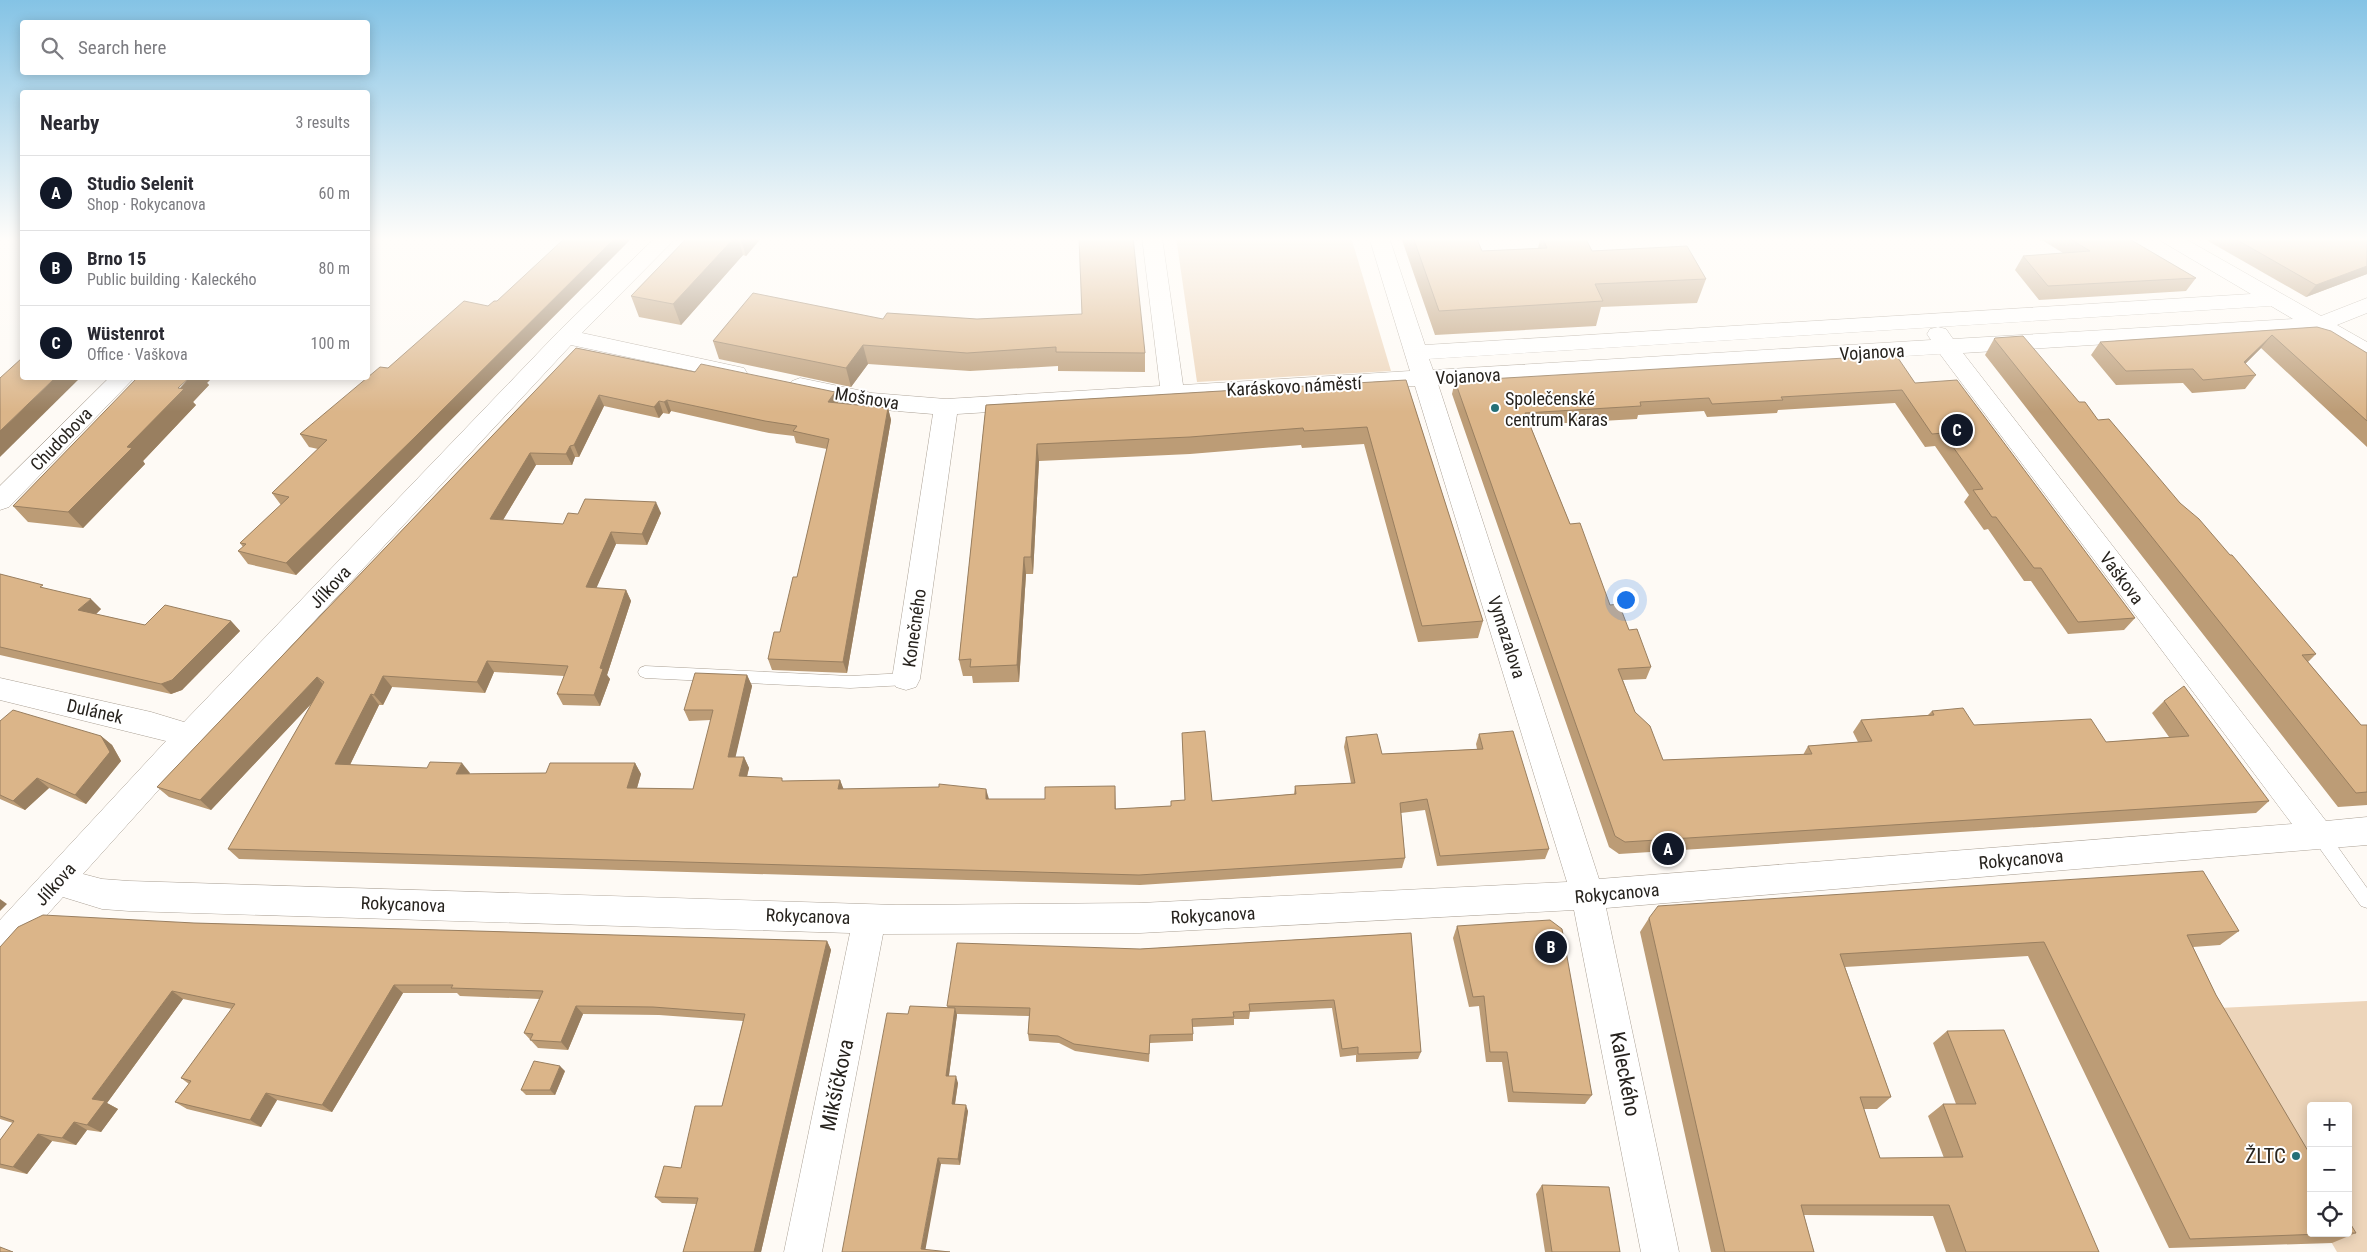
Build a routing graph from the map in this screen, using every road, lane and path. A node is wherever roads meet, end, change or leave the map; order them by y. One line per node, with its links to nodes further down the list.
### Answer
1 (608, 295): 9 (street, Jílkova)
2 (1159, 295): 15 (street)
3 (1398, 295): 11 (street)
4 (2267, 295): 5 (street)
5 (2275, 300): 7 (street, Vojanova); 8 (street)
6 (2367, 305): 8 (street, Vojanova)
7 (1928, 321): 10 (street, Vaškova); 11 (street, Vojanova)
8 (2320, 324): 10 (street, Vojanova); 12 (street)
9 (566, 337): 16 (street, Mošnova); 21 (street, Jílkova)
10 (1948, 347): 13 (street, Vojanova); 23 (street, Vaškova)
11 (1417, 352): 13 (street)
12 (2367, 352)
13 (1425, 379): 15 (street, Karáskovo náměstí); 25 (street, Vymazalova)
14 (120, 380): 17 (street, Chudobova)
15 (1172, 393): 16 (street, Mošnova)
16 (946, 407): 19 (street, Konečného)
17 (0, 501)
18 (645, 672): 19 (lane, Konečného)
19 (906, 680)
20 (0, 689): 21 (street, Dulánek)
21 (189, 736): 24 (street, Jílkova)
22 (2367, 831): 23 (street, Rokycanova)
23 (2318, 834): 25 (street, Rokycanova); 26 (lane)
24 (57, 881): 27 (street, Rokycanova); 28 (street, Jílkova)
25 (1587, 896): 27 (street, Rokycanova); 30 (street, Kaleckého)
26 (2367, 901)
27 (870, 918): 29 (street, Mikšíčkova)
28 (0, 943)
29 (803, 1252)
30 (1660, 1252)

